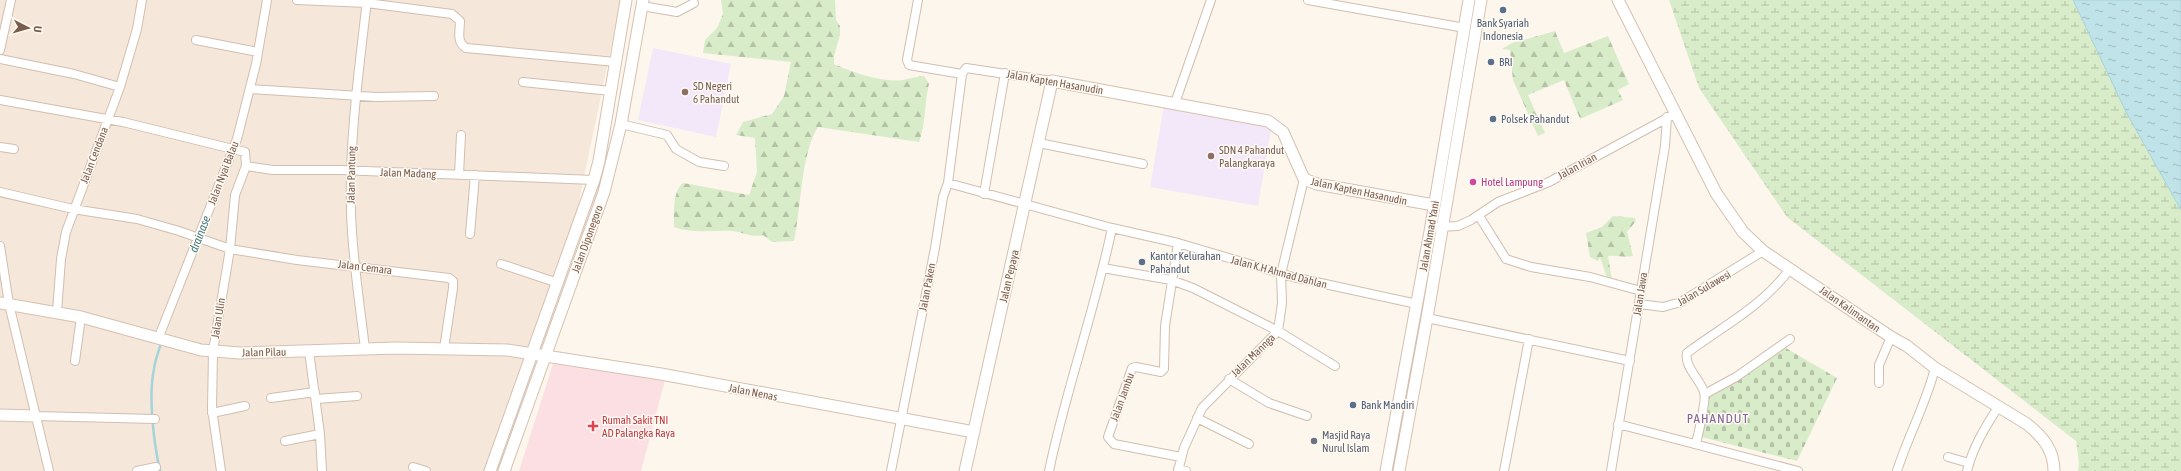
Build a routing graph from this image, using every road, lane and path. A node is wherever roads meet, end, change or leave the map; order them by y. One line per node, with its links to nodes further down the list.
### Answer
1 (11, 0): 17 (street)
2 (142, 0): 25 (street, Jalan Cendana)
3 (267, 0): 18 (street, Jalan Nyai Balau)
4 (297, 0): 12 (street)
5 (626, 0): 20 (street, Jalan Diponegoro)
6 (918, 0): 22 (street, Jalan Kapten Hasanudin)
7 (1211, 0): 31 (street)
8 (1308, 0): 15 (street)
9 (1469, 0): 15 (street, Jalan Ahmad Yani)
10 (1481, 0): 57 (street, Jalan Ahmad Yani)
11 (1618, 0): 32 (street)
12 (367, 1): 20 (street); 28 (street, Jalan Pantung)
13 (642, 3): 14 (street); 34 (street, Jalan Diponegoro)
14 (694, 3)
15 (1465, 28): 52 (street, Jalan Ahmad Yani)
16 (196, 40): 18 (street)
17 (0, 50)
18 (258, 52): 26 (street, Jalan Nyai Balau)
19 (0, 59): 25 (street)
20 (616, 62): 27 (street, Jalan Diponegoro)
21 (1005, 73): 22 (street, Jalan Kapten Hasanudin); 23 (street, Jalan Kapten Hasanudin); 50 (street)
22 (962, 74): 48 (street)
23 (1052, 81): 31 (street, Jalan Kapten Hasanudin); 36 (street, Jalan Pepaya)
24 (523, 82): 27 (street)
25 (120, 88): 33 (street, Jalan Cendana)
26 (250, 89): 28 (street); 38 (street, Jalan Nyai Balau)
27 (611, 90): 47 (street, Jalan Diponegoro)
28 (356, 96): 29 (street); 43 (street, Jalan Pantung)
29 (434, 96)
30 (0, 100): 33 (street)
31 (1175, 103): 46 (street, Jalan Kapten Hasanudin)
32 (1672, 115): 54 (street, Jalan Irian); 63 (street, Jalan Kalimantan); 71 (street, Jalan Jawa)
33 (107, 120): 38 (street); 53 (street, Jalan Cendana)
34 (620, 124): 42 (street); 88 (street, Jalan Diponegoro)
35 (461, 136): 44 (street)
36 (1039, 143): 40 (street); 51 (street, Jalan Pepaya)
37 (0, 147): 39 (street)
38 (235, 148): 41 (street); 59 (street, Jalan Nyai Balau)
39 (14, 149)
40 (1143, 164)
41 (246, 166): 43 (street, Jalan Madang); 62 (street, Jalan Ulin)
42 (724, 166)
43 (350, 171): 44 (street, Jalan Madang); 65 (street, Jalan Pantung)
44 (459, 174): 45 (street, Jalan Madang)
45 (476, 175): 47 (street, Jalan Madang); 58 (street)
46 (1304, 179): 52 (street, Jalan Kapten Hasanudin); 68 (street, Jalan Mannga)
47 (594, 180): 70 (street, Jalan Diponegoro)
48 (948, 183): 50 (street); 107 (street, Jalan Paken)
49 (0, 192): 53 (street, Jalan Cemara)
50 (984, 194): 51 (street)
51 (1026, 205): 56 (street, Jalan K.H Ahmad Dahlan); 109 (street, Jalan Pepaya)
52 (1434, 205): 55 (street, Jalan Ahmad Yani)
53 (74, 209): 59 (street, Jalan Cemara); 75 (street, Jalan Cendana)
54 (1479, 216): 57 (street, Jalan Irian); 71 (street)
55 (1431, 226): 57 (street, Jalan Irian); 73 (street, Jalan Ahmad Yani)
56 (1112, 228): 60 (street, Jalan K.H Ahmad Dahlan); 66 (street)
57 (1442, 228): 77 (street, Jalan Ahmad Yani)
58 (470, 234)
59 (203, 241): 62 (street, Jalan Cemara); 80 (street, Jalan Nyai Balau)
60 (1178, 243): 68 (street, Jalan K.H Ahmad Dahlan); 69 (street, Jalan Jambu)
61 (0, 246): 72 (street)
62 (230, 249): 65 (street, Jalan Cemara); 85 (street, Jalan Ulin)
63 (1763, 251): 67 (street, Jalan Kalimantan); 74 (street, Jalan Sulawesi)
64 (501, 264): 70 (street)
65 (356, 266): 83 (street, Jalan Cemara); 84 (street, Jalan Pantung)
66 (1103, 268): 69 (street); 131 (street)
67 (1790, 268): 79 (street, Jalan Kalimantan); 95 (street)
68 (1281, 274): 73 (street, Jalan K.H Ahmad Dahlan); 78 (street, Jalan Mannga)
69 (1171, 280): 78 (street); 116 (street, Jalan Jambu)
70 (558, 283): 87 (street, Jalan Diponegoro)
71 (1641, 291): 74 (street, Jalan Jawa)
72 (4, 303): 75 (street, Jalan Pilau); 103 (street)
73 (1417, 304): 114 (street, Jalan Ahmad Yani)
74 (1639, 304): 90 (street, Jalan Jawa)
75 (58, 312): 76 (street, Jalan Pilau)
76 (81, 317): 80 (street, Jalan Pilau); 89 (street)
77 (1427, 318): 82 (street); 115 (street, Jalan Ahmad Yani)
78 (1278, 331): 91 (street); 93 (street, Jalan Mannga)
79 (1891, 337): 92 (street, Jalan Kalimantan); 94 (street)
80 (159, 339): 85 (street, Jalan Pilau)
81 (1790, 339): 95 (street)
82 (1529, 340): 90 (street); 134 (street)
83 (444, 349): 84 (street, Jalan Pilau); 87 (street, Jalan Pilau)
84 (365, 350): 86 (street, Jalan Pilau)
85 (213, 351): 86 (street, Jalan Pilau); 101 (street, Jalan Ulin)
86 (309, 351): 96 (street)
87 (533, 354): 88 (street, Jalan Nenas); 127 (street, Jalan Diponegoro)
88 (545, 357): 107 (street, Jalan Nenas); 128 (street, Jalan Diponegoro)
89 (75, 361)
90 (1630, 361): 108 (street, Jalan Jawa)
91 (1335, 366)
92 (1935, 368): 100 (street, Jalan Kalimantan); 137 (street)
93 (1229, 379): 104 (street); 105 (street, Jalan Mannga)
94 (1879, 383)
95 (1705, 394): 113 (street)
96 (316, 396): 97 (street); 98 (street); 110 (street)
97 (357, 396)
98 (271, 398)
99 (245, 406): 101 (street)
100 (1999, 406): 120 (street); 138 (street, Jalan Kalimantan)
101 (212, 413): 124 (street, Jalan Ulin)
102 (0, 415): 103 (street)
103 (35, 416): 106 (street); 122 (street)
104 (1306, 416)
105 (1197, 418): 112 (street); 116 (street, Jalan Mannga)
106 (155, 419)
107 (901, 419): 109 (street, Jalan Nenas); 129 (street, Jalan Paken)
108 (1618, 424): 113 (street); 135 (street, Jalan Jawa)
109 (974, 432): 130 (street, Jalan Pepaya)
110 (320, 434): 111 (street); 125 (street)
111 (285, 441)
112 (1249, 444)
113 (1696, 444): 136 (street)
114 (1391, 445): 115 (street); 132 (street, Jalan Ahmad Yani)
115 (1403, 447): 133 (street, Jalan Ahmad Yani)
116 (1181, 457): 121 (street, Jalan Mannga)
117 (1948, 457): 120 (street)
118 (156, 466): 123 (street)
119 (413, 467): 126 (street)
120 (1968, 467)
121 (1181, 470)
122 (48, 471)
123 (137, 471)
124 (221, 471)
125 (322, 471)
126 (426, 471)
127 (490, 471)
128 (504, 471)
129 (891, 471)
130 (965, 471)
131 (1049, 471)
132 (1386, 471)
133 (1399, 471)
134 (1504, 471)
135 (1611, 471)
136 (1798, 471)
137 (1897, 471)
138 (2054, 471)

